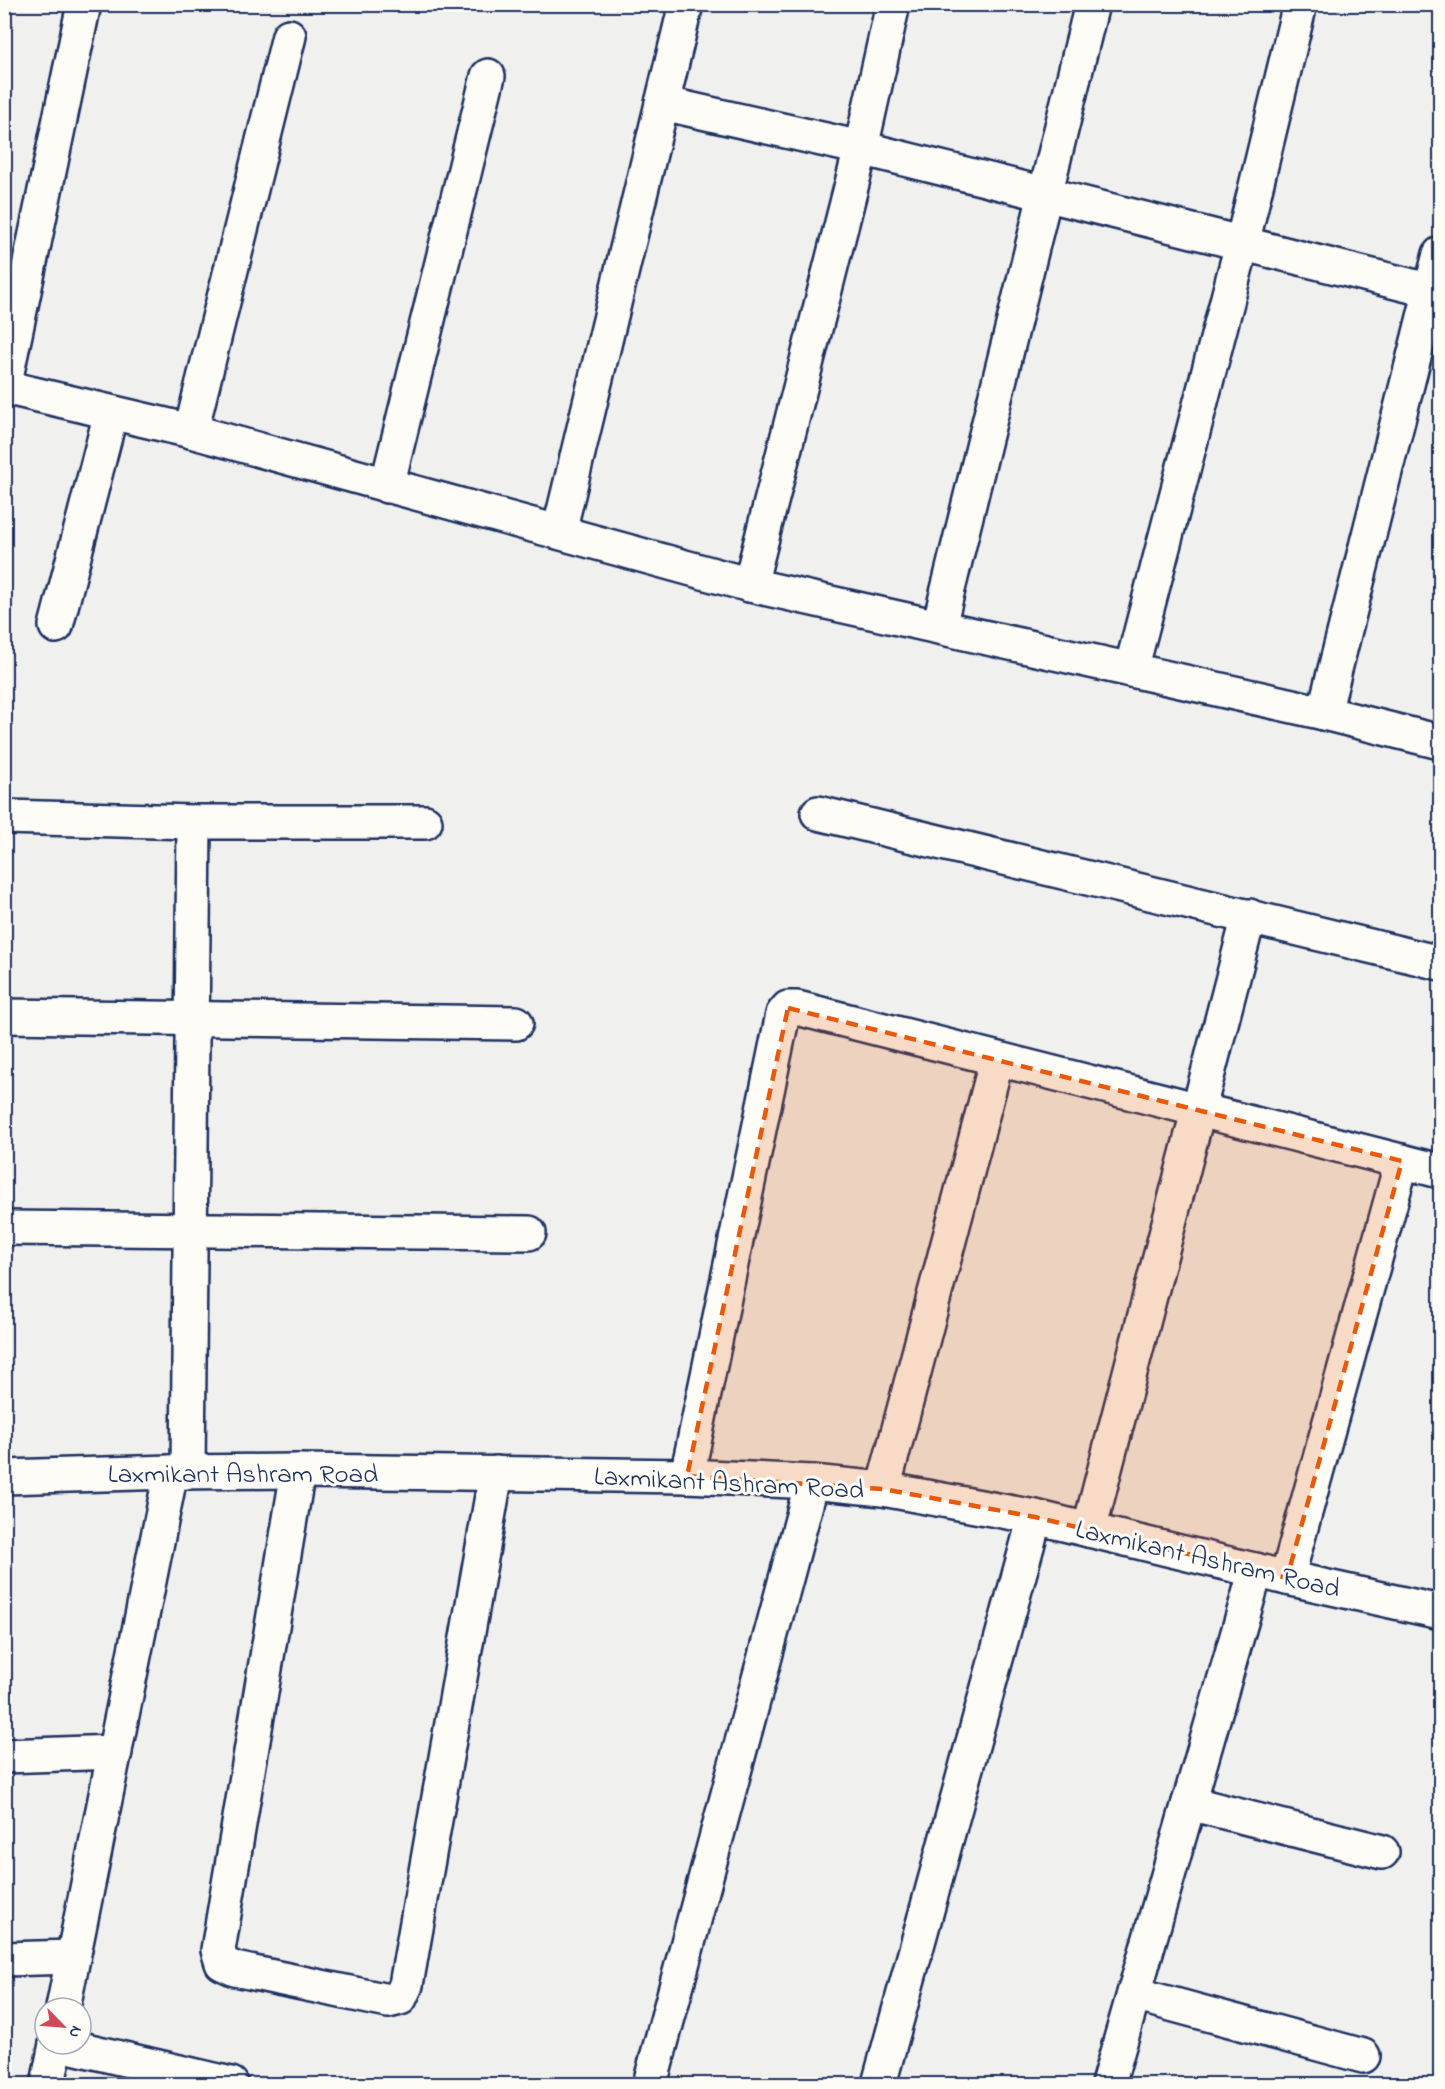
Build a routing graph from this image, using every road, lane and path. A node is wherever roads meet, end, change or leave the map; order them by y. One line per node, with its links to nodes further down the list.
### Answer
1 (84, 4): 14 (street)
2 (686, 4): 8 (street)
3 (893, 4): 9 (street)
4 (1092, 4): 10 (street)
5 (1300, 4): 11 (street)
6 (289, 36): 16 (street)
7 (488, 76): 17 (street)
8 (663, 102): 9 (street); 18 (street)
9 (861, 148): 10 (street); 19 (street)
10 (1045, 194): 11 (street); 21 (street)
11 (1242, 244): 13 (street); 22 (street)
12 (1440, 254): 13 (street)
13 (1436, 292): 23 (street)
14 (4, 387): 15 (street)
15 (111, 413): 16 (street); 20 (street)
16 (191, 431): 17 (street)
17 (387, 486): 18 (street)
18 (559, 532): 19 (street)
19 (750, 585): 21 (street)
20 (56, 626)
21 (939, 626): 22 (street)
22 (1131, 670): 23 (street)
23 (1324, 713): 24 (street)
24 (1440, 742)
25 (818, 813): 29 (street)
26 (4, 817): 27 (street)
27 (194, 822): 28 (street); 32 (street)
28 (425, 822)
29 (1248, 916): 30 (street); 35 (street)
30 (1440, 963)
31 (4, 1016): 32 (street)
32 (192, 1018): 33 (street); 39 (street)
33 (516, 1023)
34 (997, 1059): 35 (street); 44 (street); 47 (street)
35 (1198, 1110): 36 (street); 49 (street)
36 (1402, 1161): 37 (street); 51 (street)
37 (1440, 1171)
38 (4, 1228): 39 (street)
39 (190, 1229): 40 (street); 42 (street)
40 (530, 1233)
41 (298, 1471): 42 (street, Laxmikant Ashram Road); 43 (street, Laxmikant Ashram Road); 43 (street)
42 (179, 1472): 45 (street, Laxmikant Ashram Road); 53 (street)
43 (496, 1473): 44 (street, Laxmikant Ashram Road)
44 (687, 1476): 46 (street, Laxmikant Ashram Road)
45 (4, 1477)
46 (812, 1482): 47 (street, Laxmikant Ashram Road); 66 (street)
47 (883, 1490): 48 (street, Laxmikant Ashram Road)
48 (1035, 1517): 49 (street, Laxmikant Ashram Road); 67 (street)
49 (1089, 1530): 50 (street, Laxmikant Ashram Road)
50 (1256, 1570): 51 (street, Laxmikant Ashram Road); 55 (street)
51 (1287, 1578): 52 (street, Laxmikant Ashram Road)
52 (1440, 1612)
53 (115, 1752): 54 (street); 57 (street)
54 (4, 1756)
55 (1189, 1803): 56 (street); 59 (street)
56 (1382, 1852)
57 (73, 1957): 58 (street); 60 (street)
58 (4, 1959)
59 (1134, 1994): 63 (street); 68 (street)
60 (65, 1996)
61 (93, 2052): 65 (street)
62 (55, 2056): 64 (street)
63 (1363, 2056)
64 (48, 2085)
65 (231, 2085)
66 (650, 2085)
67 (879, 2085)
68 (1108, 2085)

